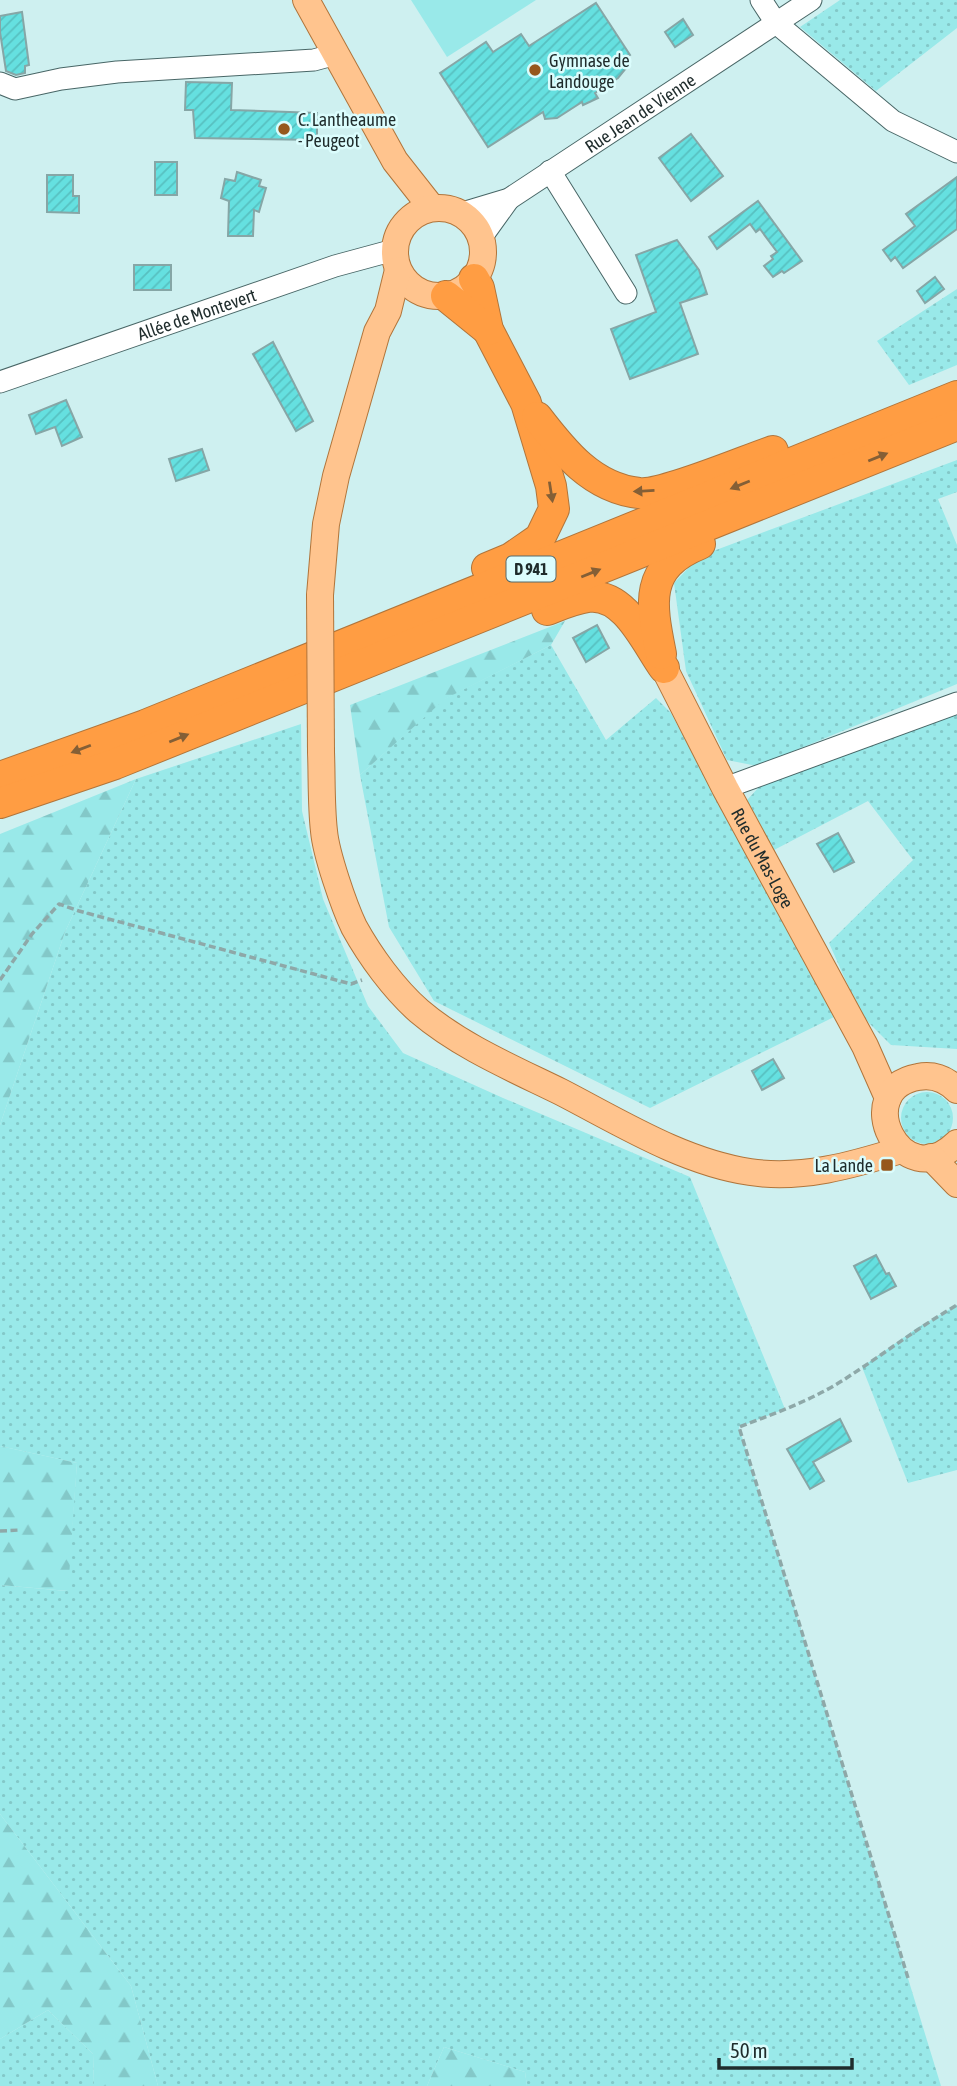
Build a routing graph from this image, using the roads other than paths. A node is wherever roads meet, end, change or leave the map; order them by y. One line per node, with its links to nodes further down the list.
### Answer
1 (306, 0): 5 (main road)
2 (761, 0): 4 (street)
3 (811, 0): 4 (street, Rue Jean de Vienne)
4 (776, 23): 7 (street); 9 (street, Rue Jean de Vienne)
5 (336, 54): 6 (street); 8 (main road)
6 (0, 83)
7 (957, 152)
8 (395, 161): 11 (main road); 13 (main road)
9 (550, 171): 10 (street, Rue Jean de Vienne); 17 (street)
10 (509, 199): 12 (street, Rue Jean de Vienne); 14 (street)
11 (432, 208): 12 (main road); 13 (main road)
12 (464, 215): 14 (main road)
13 (404, 224): 15 (main road)
14 (481, 238): 16 (main road)
15 (396, 260): 18 (main road); 19 (main road); 21 (street, Allée de Montevert)
16 (474, 279): 18 (main road); 20 (highway)
17 (626, 293)
18 (438, 296): 19 (main road); 20 (highway)
19 (388, 311): 42 (main road, bridge)
20 (488, 330): 23 (highway)
21 (0, 382)
22 (957, 396): 24 (highway, D 941)
23 (526, 403): 24 (highway, one-way to 23); 30 (highway, one-way to 30)
24 (916, 413): 30 (highway, D 941, one-way to 30)
25 (957, 425): 26 (highway, D 941, one-way to 25)
26 (815, 483): 27 (highway, D 941, one-way to 26); 28 (highway)
27 (391, 653): 28 (highway); 33 (highway, D 941, one-way to 27)
28 (664, 668): 32 (main road, Rue du Mas-Loge)
29 (957, 703): 32 (street)
30 (145, 724): 31 (highway, D 941, one-way to 31)
31 (0, 777)
32 (725, 788): 34 (main road, Rue du Mas-Loge)
33 (0, 803)
34 (865, 1046): 35 (main road, Rue du Mas-Loge); 37 (main road, Rue du Mas-Loge)
35 (912, 1078): 36 (main road); 37 (main road)
36 (957, 1090)
37 (888, 1098): 38 (main road)
38 (885, 1125): 40 (main road); 42 (main road)
39 (957, 1144): 41 (main road)
40 (901, 1150): 41 (main road); 42 (main road)
41 (931, 1157): 43 (main road)
42 (864, 1161)
43 (957, 1184)

